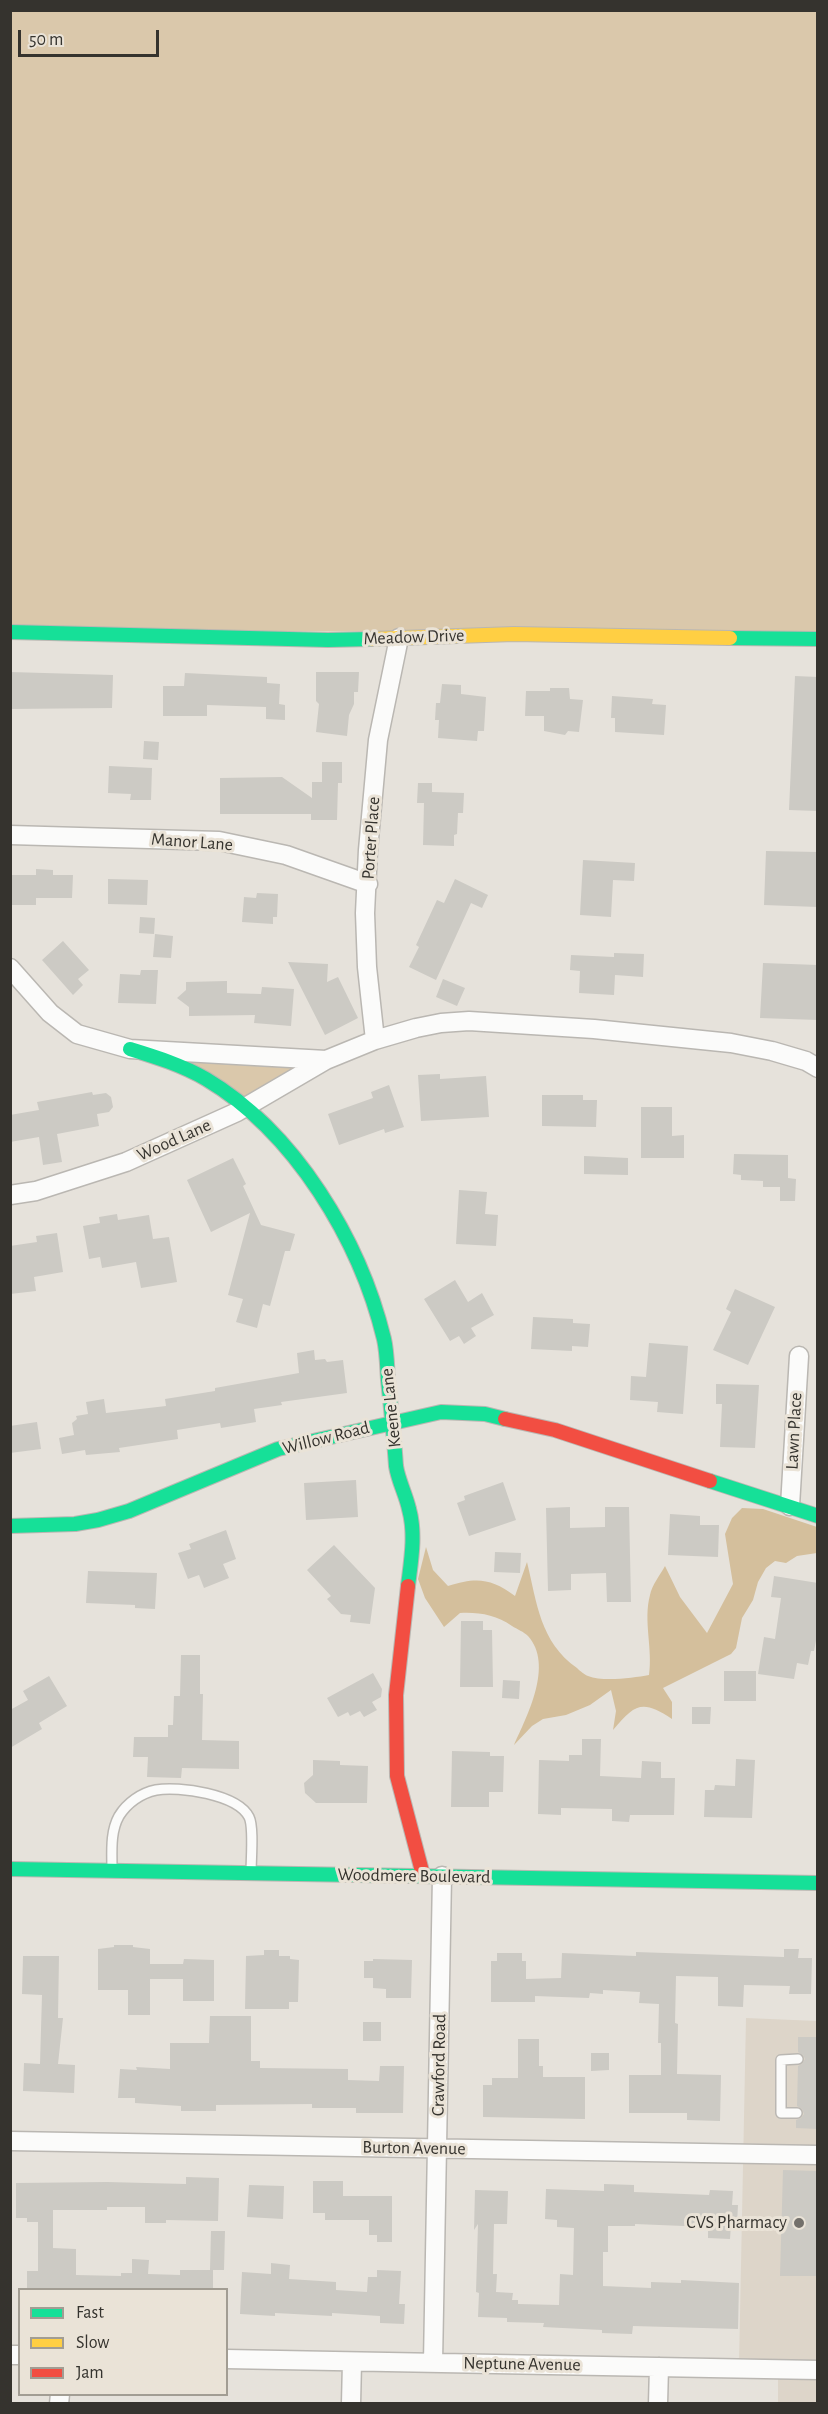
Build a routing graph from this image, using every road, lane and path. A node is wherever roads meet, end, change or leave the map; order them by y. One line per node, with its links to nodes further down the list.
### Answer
1 (10, 632): 2 (street, Meadow Drive)
2 (399, 638): 3 (street, Meadow Drive); 5 (street, Porter Place)
3 (818, 639)
4 (10, 836): 5 (street, Manor Lane)
5 (368, 885): 7 (street, Porter Place)
6 (10, 968): 8 (street)
7 (375, 1040): 9 (street, Wood Lane); 10 (street, Wood Lane)
8 (130, 1049): 9 (street); 11 (street, Keene Lane)
9 (326, 1060): 11 (street, Wood Lane)
10 (818, 1068)
11 (245, 1107): 12 (street, Wood Lane); 14 (street, Keene Lane)
12 (10, 1195)
13 (799, 1356): 15 (street, Lawn Place)
14 (393, 1422): 15 (street, Willow Road); 17 (street, Willow Road); 21 (street, Keene Lane)
15 (790, 1506): 16 (street, Willow Road)
16 (818, 1516)
17 (10, 1526)
18 (10, 1869): 19 (street, Woodmere Boulevard)
19 (112, 1871): 20 (street, Woodmere Boulevard); 20 (lane)
20 (251, 1875): 21 (street, Woodmere Boulevard)
21 (423, 1875): 22 (street, Woodmere Boulevard)
22 (442, 1876): 23 (street, Woodmere Boulevard); 27 (street, Crawford Road)
23 (818, 1883)
24 (798, 2060): 25 (lane)
25 (797, 2113)
26 (10, 2140): 27 (street, Burton Avenue)
27 (437, 2148): 28 (street, Burton Avenue); 31 (street, Crawford Road)
28 (818, 2156)
29 (228, 2359): 30 (street, Neptune Avenue)
30 (352, 2362): 31 (street, Neptune Avenue); 34 (street)
31 (433, 2362): 32 (street, Neptune Avenue)
32 (659, 2367): 33 (street, Neptune Avenue); 35 (street)
33 (818, 2370)
34 (351, 2403)
35 (658, 2403)

